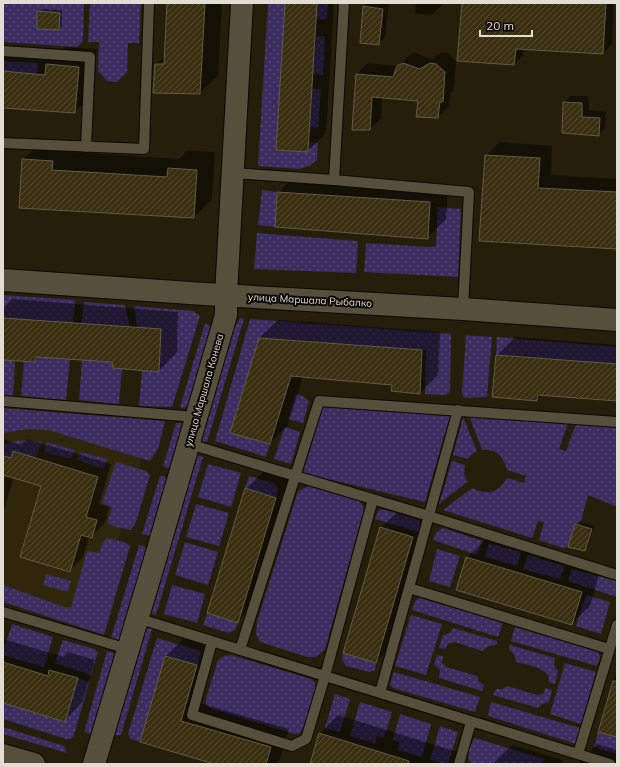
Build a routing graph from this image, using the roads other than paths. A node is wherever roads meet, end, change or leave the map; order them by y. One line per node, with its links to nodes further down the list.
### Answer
1 (149, 3): 6 (lane)
2 (242, 3): 7 (street, улица Маршала Конева)
3 (344, 3): 8 (lane)
4 (3, 51): 6 (lane)
5 (3, 143): 6 (lane)
6 (86, 147)
7 (233, 173): 8 (lane); 10 (street, улица Маршала Конева)
8 (334, 180): 11 (lane)
9 (3, 280): 10 (street, улица Маршала Рыбалко)
10 (226, 295): 11 (street, улица Маршала Рыбалко); 15 (street, улица Маршала Конева)
11 (463, 309): 12 (street, улица Маршала Рыбалко)
12 (617, 320)
13 (3, 401): 15 (lane)
14 (458, 410): 16 (lane); 18 (lane); 20 (lane)
15 (196, 417): 17 (street, улица Маршала Конева)
16 (617, 422)
17 (189, 444): 18 (lane); 24 (street, улица Маршала Конева)
18 (295, 475): 19 (lane); 29 (lane)
19 (373, 499): 20 (lane); 30 (lane)
20 (429, 516): 21 (lane); 22 (lane)
21 (617, 575)
22 (409, 588): 28 (lane); 31 (lane)
23 (3, 612): 27 (lane)
24 (137, 618): 26 (lane); 27 (street, улица Маршала Конева)
25 (617, 625): 28 (lane)
26 (212, 642): 29 (lane); 30 (lane)
27 (128, 649): 36 (street, улица Маршала Конева)
28 (609, 649): 34 (lane)
29 (240, 650): 30 (lane)
30 (325, 676): 31 (lane)
31 (380, 693): 32 (lane)
32 (471, 722): 34 (lane); 37 (lane)
33 (3, 754): 35 (street)
34 (578, 754): 38 (lane)
35 (34, 764)
36 (94, 764)
37 (459, 764)
38 (610, 764)

